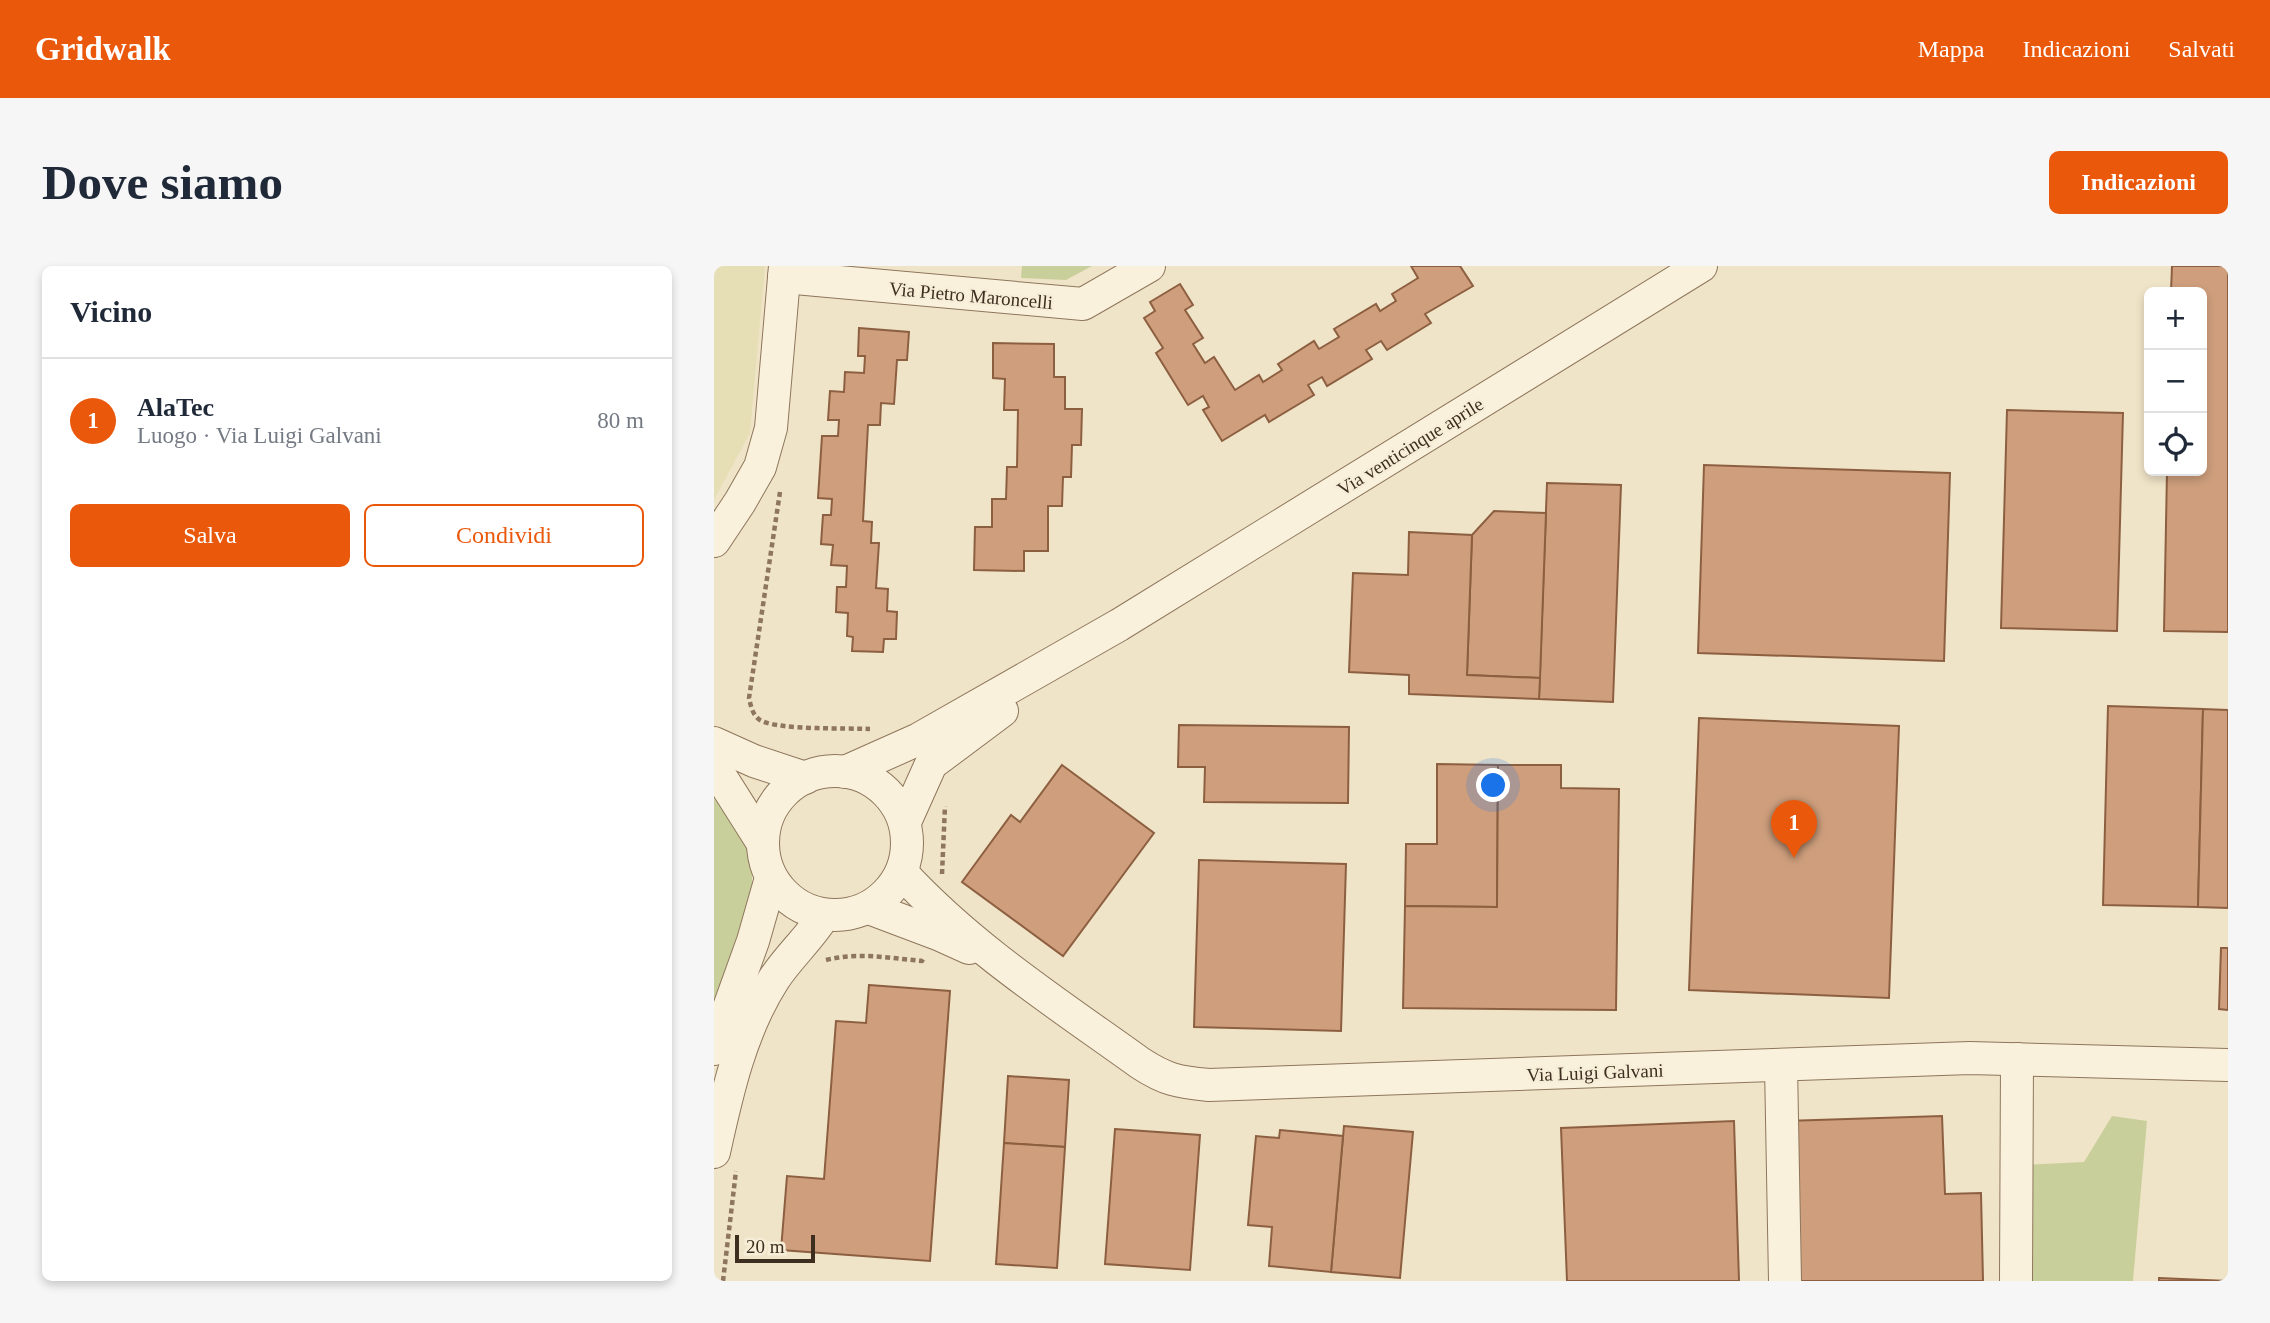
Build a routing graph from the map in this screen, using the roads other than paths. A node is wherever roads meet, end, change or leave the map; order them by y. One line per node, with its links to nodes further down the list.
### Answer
1 (1149, 266): 3 (street, Via Pietro Maroncelli)
2 (1701, 266): 5 (street, Via venticinque aprile)
3 (784, 272): 4 (street)
4 (716, 537)
5 (1119, 625): 8 (street, Via venticinque aprile); 10 (street, Via venticinque aprile)
6 (714, 743): 9 (street)
7 (714, 766): 11 (street)
8 (845, 772): 9 (street); 10 (street)
9 (805, 778): 11 (street)
10 (905, 822): 12 (street)
11 (762, 842): 13 (street)
12 (902, 873): 14 (street); 16 (street, Via Luigi Galvani)
13 (771, 878): 15 (street); 17 (street)
14 (869, 908): 15 (street); 16 (street, Via Luigi Galvani)
15 (824, 915): 21 (street)
16 (999, 962): 19 (street, Via Luigi Galvani)
17 (714, 1049)
18 (2017, 1059): 19 (street, Via Luigi Galvani); 20 (street, Via Luigi Galvani); 23 (street)
19 (1781, 1065): 22 (street)
20 (2228, 1065)
21 (714, 1152)
22 (1786, 1281)
23 (2016, 1281)

